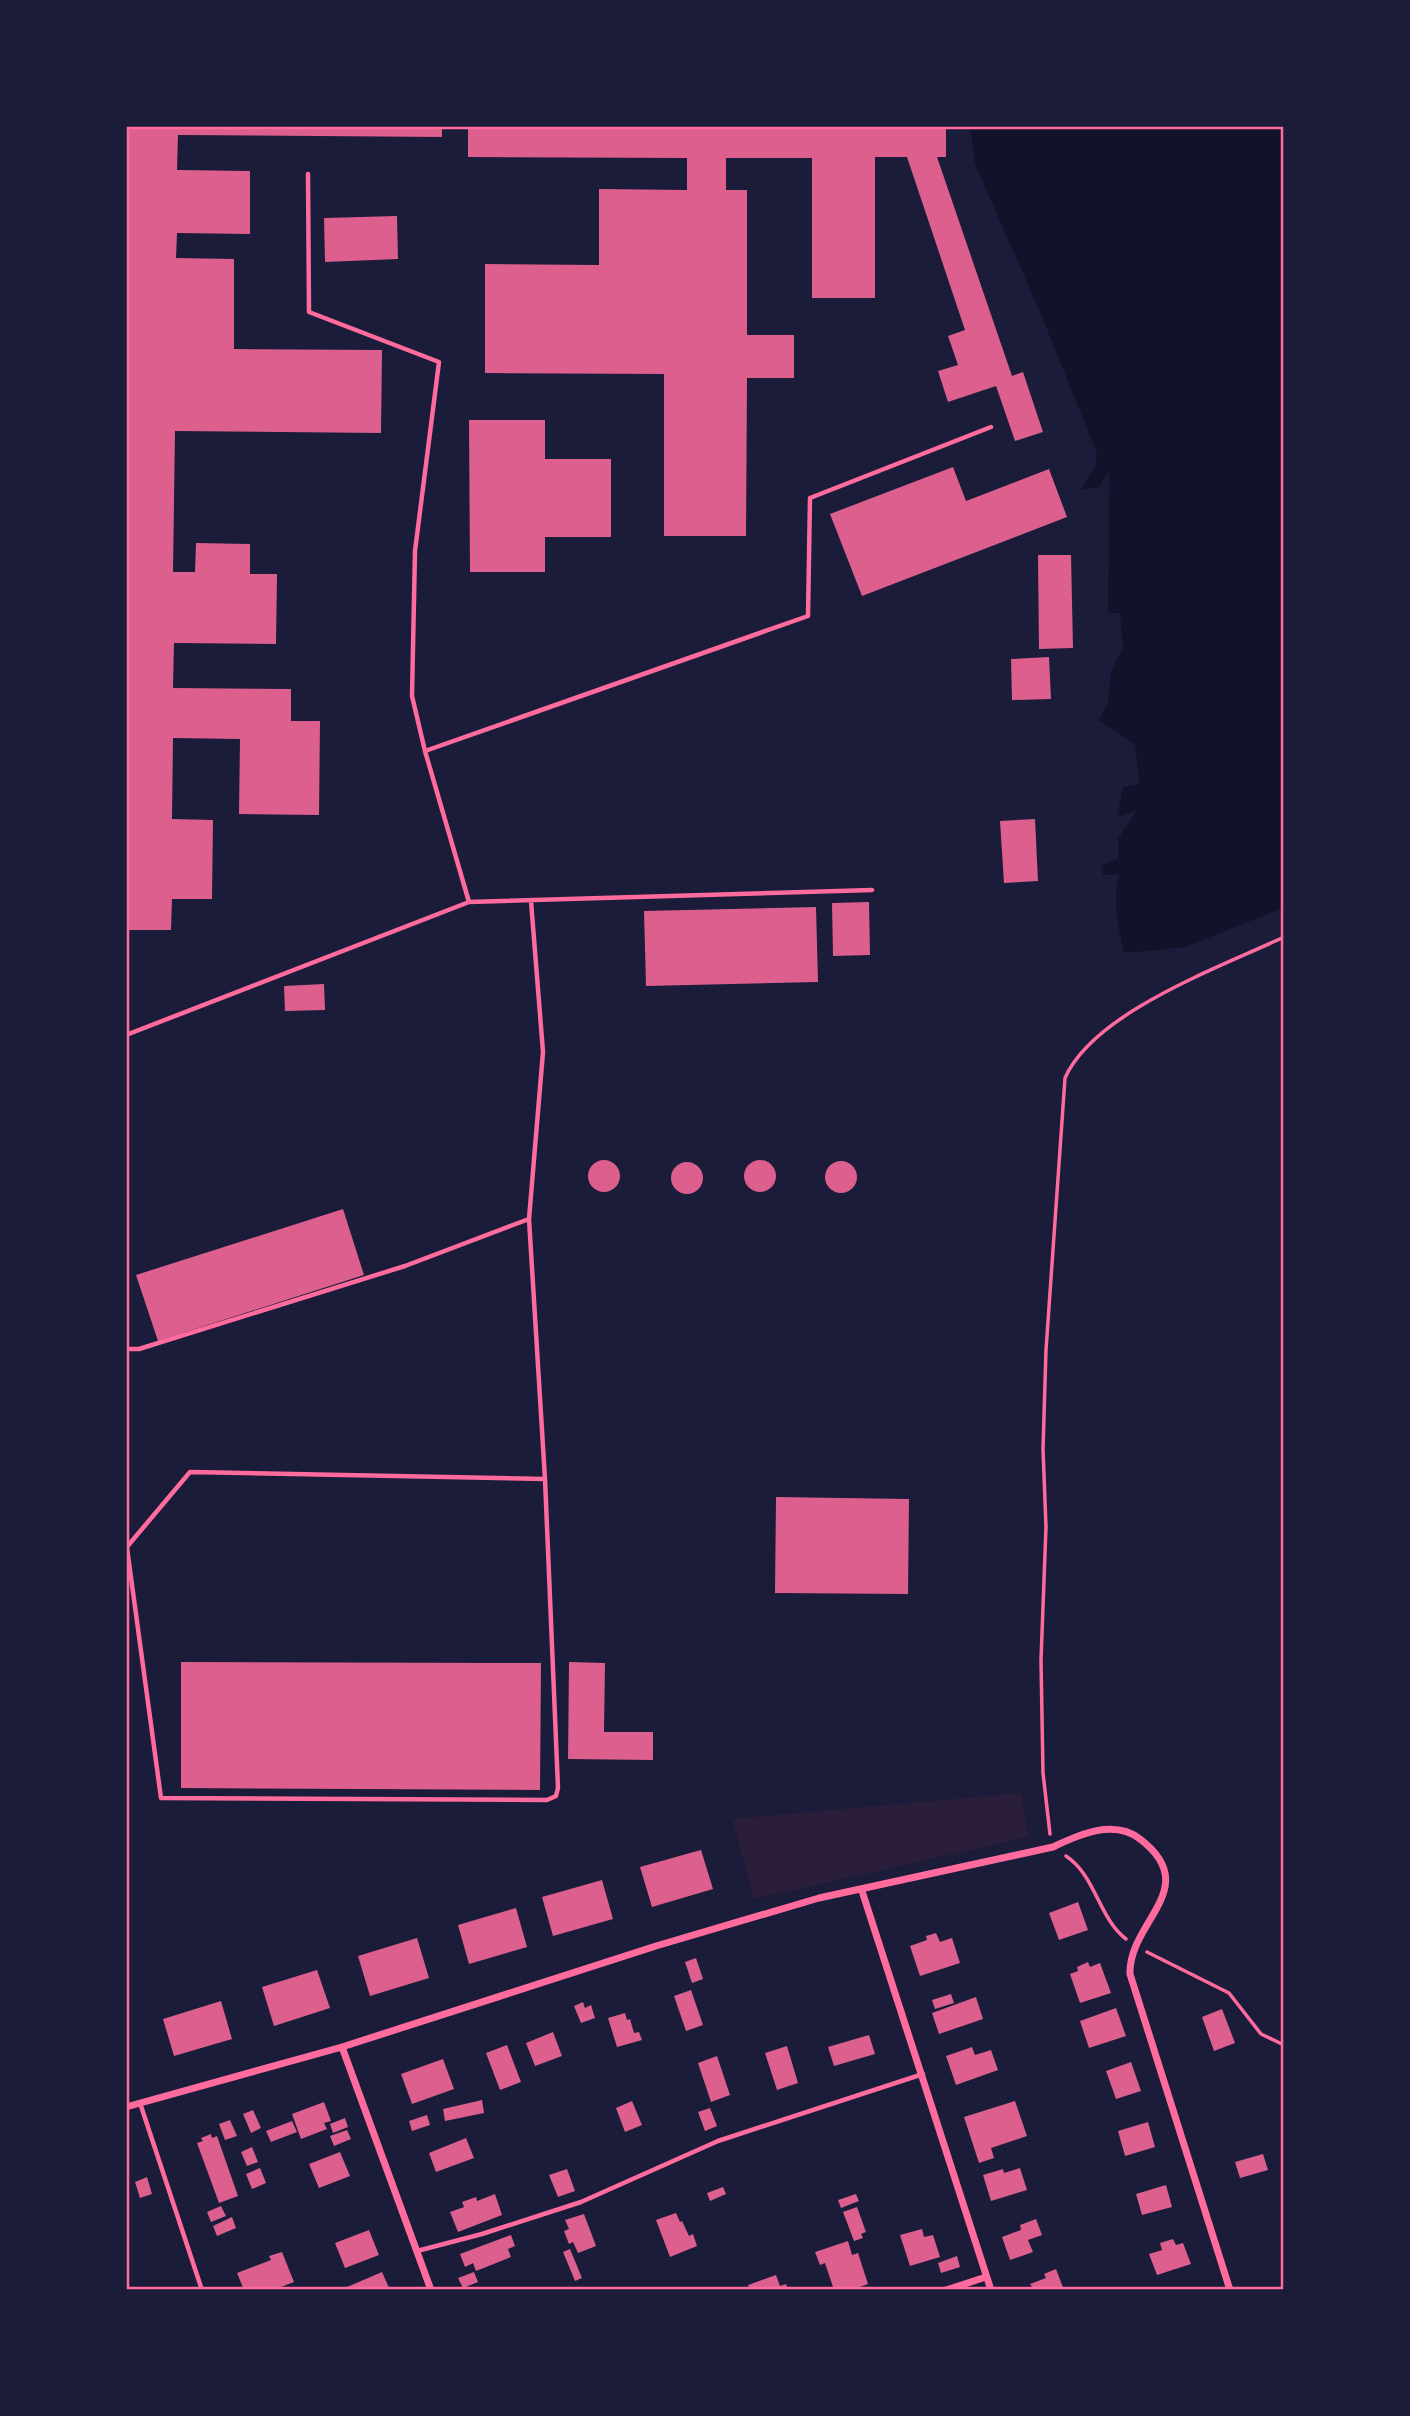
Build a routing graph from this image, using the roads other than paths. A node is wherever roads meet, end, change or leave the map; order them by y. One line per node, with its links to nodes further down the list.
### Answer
1 (308, 174): 3 (lane)
2 (990, 427): 3 (lane)
3 (425, 751): 6 (lane)
4 (872, 890): 5 (lane)
5 (531, 901): 6 (lane); 8 (lane)
6 (469, 902): 7 (lane)
7 (126, 1035)
8 (529, 1219): 9 (lane); 10 (lane)
9 (126, 1349)
10 (545, 1479): 11 (lane); 11 (lane)
11 (127, 1548)
12 (862, 1891): 13 (street); 14 (street); 23 (street)
13 (342, 2047): 15 (street); 17 (street)
14 (923, 2074): 17 (lane); 18 (street)
15 (140, 2103): 16 (street); 19 (lane)
16 (126, 2107)
17 (417, 2251): 20 (street)
18 (986, 2277): 21 (street); 22 (street)
19 (202, 2290)
20 (431, 2290)
21 (946, 2290)
22 (991, 2290)
23 (1230, 2290)

